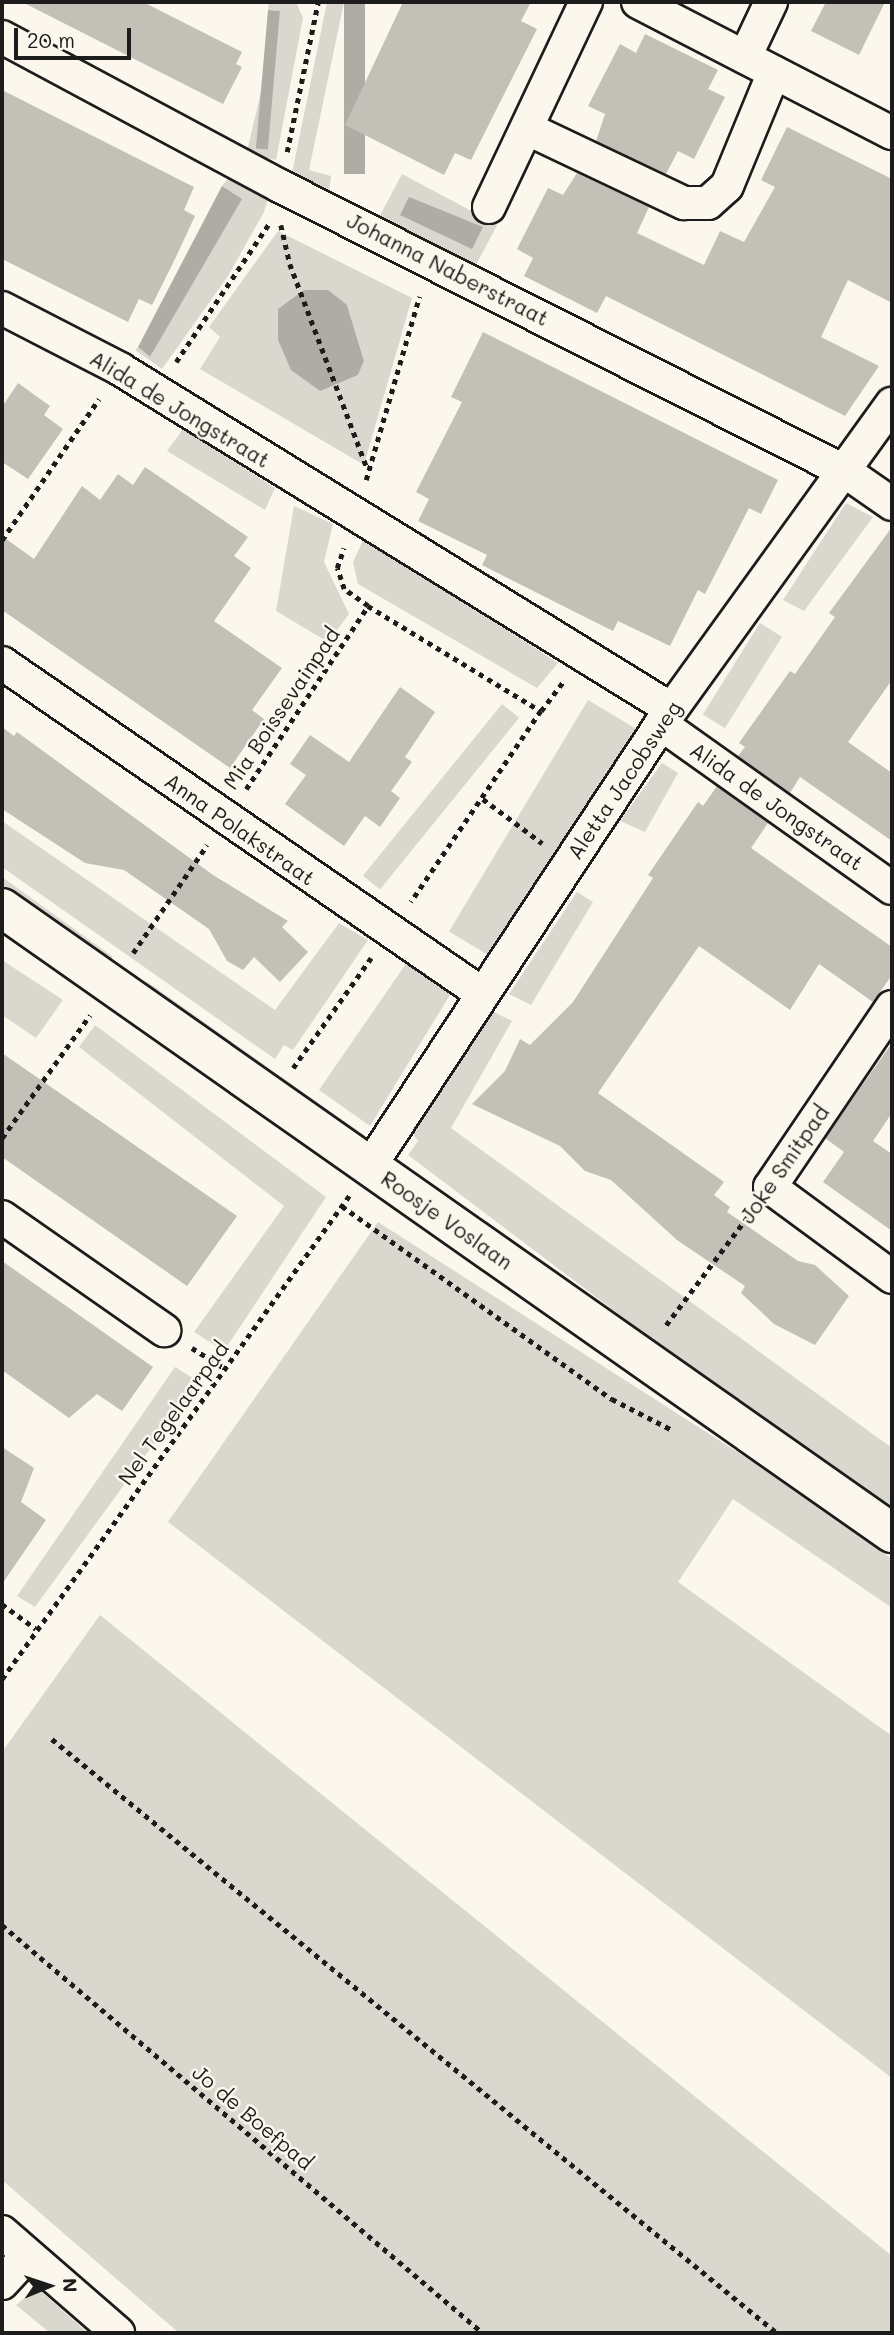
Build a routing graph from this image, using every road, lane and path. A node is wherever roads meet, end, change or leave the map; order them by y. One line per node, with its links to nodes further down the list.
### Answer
1 (586, 2): 7 (street)
2 (638, 2): 5 (street)
3 (771, 2): 5 (street)
4 (2, 37): 10 (street, Johanna Naberstraat)
5 (745, 57): 6 (street)
6 (774, 72): 7 (street); 8 (street)
7 (528, 129): 9 (street)
8 (892, 132)
9 (489, 207)
10 (433, 260): 15 (path); 16 (street, Johanna Naberstraat)
11 (290, 264): 15 (path)
12 (2, 308): 13 (street, Alida de Jongstraat)
13 (120, 369): 18 (street, Alida de Jongstraat); 19 (path)
14 (892, 404): 16 (street, Aletta Jacobsweg)
15 (368, 471): 18 (path)
16 (846, 472): 17 (street, Johanna Naberstraat); 24 (street, Aletta Jacobsweg)
17 (892, 504)
18 (356, 516): 20 (path); 24 (street, Alida de Jongstraat)
19 (2, 540)
20 (368, 606): 23 (path); 26 (path, Mia Boissevainpad)
21 (2, 663): 26 (street, Anna Polakstraat)
22 (556, 692): 23 (path)
23 (541, 711): 25 (path)
24 (666, 716): 28 (street, Alida de Jongstraat); 32 (street, Aletta Jacobsweg)
25 (484, 799): 27 (path); 30 (path)
26 (225, 819): 30 (street, Anna Polakstraat); 31 (path, Mia Boissevainpad)
27 (533, 836)
28 (892, 888)
29 (2, 908): 31 (street, Roosje Voslaan)
30 (390, 931): 32 (street, Anna Polakstraat); 35 (path)
31 (113, 985): 37 (street, Roosje Voslaan)
32 (481, 993): 37 (street, Aletta Jacobsweg)
33 (892, 1007): 38 (street, Joke Smitpad)
34 (75, 1035): 36 (path)
35 (293, 1069)
36 (2, 1138)
37 (370, 1166): 44 (path, Nel Tegelaarpad); 45 (street, Roosje Voslaan)
38 (770, 1187): 40 (street); 41 (path, Joke Smitpad)
39 (2, 1217): 42 (street)
40 (892, 1277)
41 (671, 1318)
42 (164, 1330)
43 (208, 1358): 44 (path)
44 (224, 1368): 47 (path, Nel Tegelaarpad)
45 (892, 1533)
46 (2, 1604): 47 (path)
47 (36, 1629): 48 (path, Nel Tegelaarpad)
48 (2, 1679)
49 (52, 1739): 56 (path)
50 (2, 1925): 55 (path, Jo de Boefpad)
51 (2, 2232): 52 (street)
52 (27, 2255): 53 (street); 54 (street)
53 (2, 2283)
54 (118, 2333)
55 (483, 2333)
56 (777, 2333)

